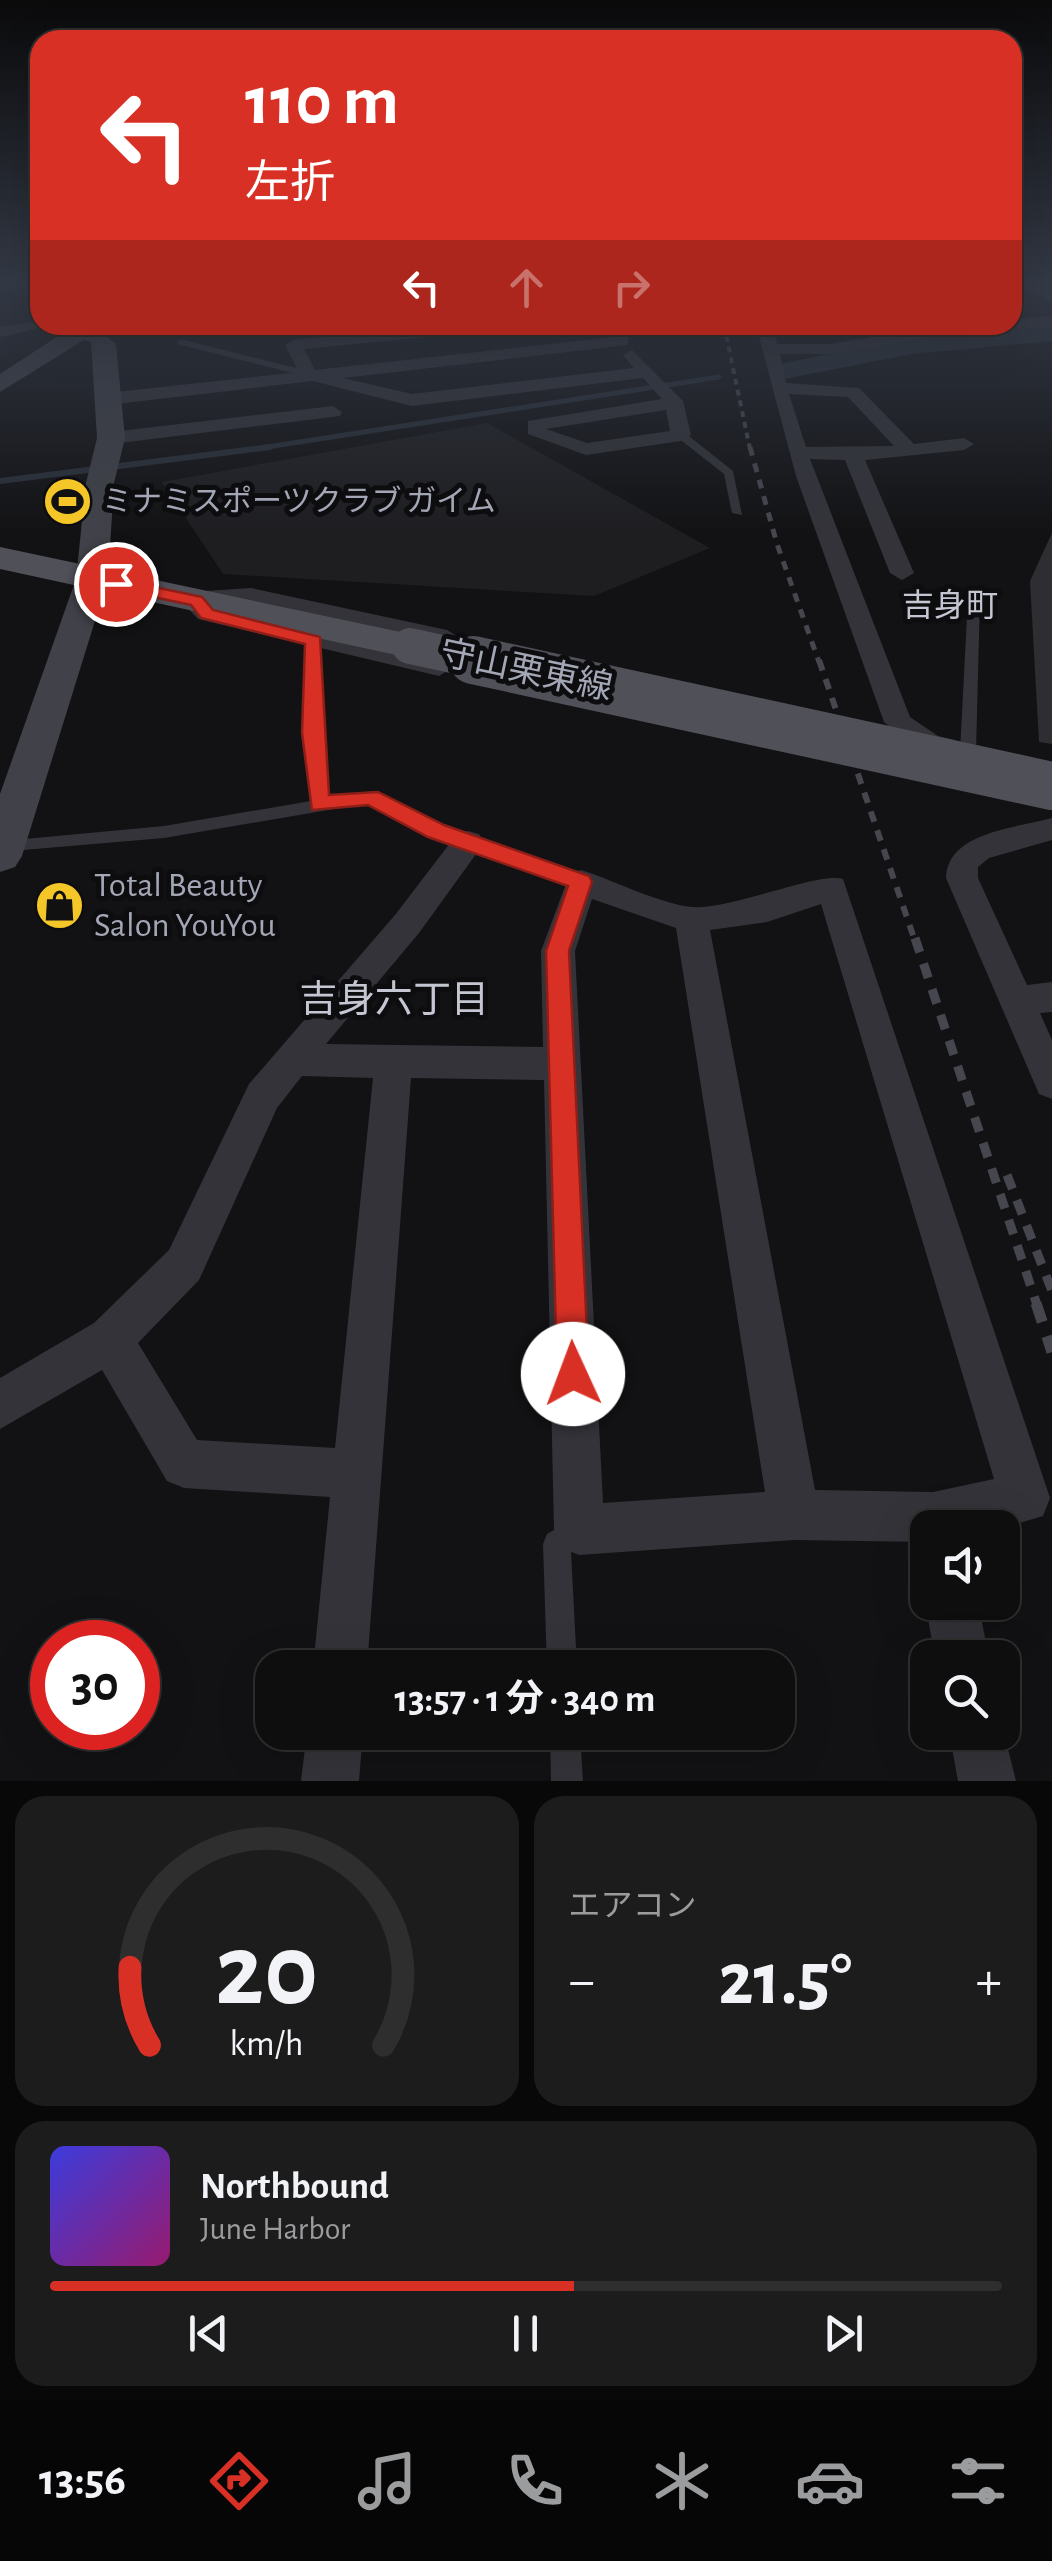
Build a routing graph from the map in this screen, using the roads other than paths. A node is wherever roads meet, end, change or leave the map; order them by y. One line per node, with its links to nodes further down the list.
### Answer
1 (24, 368): 10 (street)
2 (105, 368): 13 (street)
3 (282, 368): 8 (lane)
4 (305, 368): 8 (street)
5 (372, 368): 8 (street)
6 (644, 368): 11 (street)
7 (775, 368): 12 (street)
8 (309, 375): 9 (street); 11 (street)
9 (250, 382): 13 (street); 15 (street)
10 (0, 384)
11 (660, 387): 16 (street); 16 (street)
12 (778, 388): 18 (street); 19 (street)
13 (107, 399): 21 (street)
14 (333, 412): 15 (street)
15 (258, 421): 21 (street)
16 (680, 435): 22 (lane)
17 (964, 444): 18 (street)
18 (909, 450): 20 (street)
19 (800, 453): 20 (street); 31 (street)
20 (853, 454): 24 (street)
21 (107, 458): 25 (street)
22 (738, 513)
23 (0, 558): 25 (main road, 守山栗東線)
24 (902, 573)
25 (92, 579): 27 (main road, 守山栗東線); 37 (street)
26 (974, 597): 31 (lane)
27 (192, 600): 28 (street); 29 (street); 33 (main road, 守山栗東線, bridge)
28 (314, 641): 29 (street); 34 (lane)
29 (588, 669): 30 (street)
30 (786, 712)
31 (968, 752): 32 (street)
32 (1052, 770)
33 (1052, 786)
34 (319, 804): 36 (lane); 37 (lane)
35 (1052, 829): 40 (street)
36 (468, 842): 38 (lane); 43 (street)
37 (1, 852)
38 (581, 882): 39 (street); 41 (street)
39 (691, 920): 48 (street); 49 (street)
40 (1036, 999): 44 (street)
41 (562, 1064): 42 (street); 51 (street)
42 (393, 1065): 43 (street); 47 (street)
43 (284, 1066): 45 (street)
44 (1052, 1082)
45 (110, 1339): 46 (street); 47 (street)
46 (0, 1405)
47 (357, 1474): 52 (street)
48 (980, 1510)
49 (794, 1515): 50 (street); 51 (street)
50 (910, 1521)
51 (579, 1530): 53 (lane)
52 (342, 1650)
53 (561, 1650)
54 (333, 1750): 57 (street)
55 (566, 1750): 58 (lane)
56 (981, 1750): 59 (street)
57 (330, 1781)
58 (567, 1781)
59 (987, 1781)

